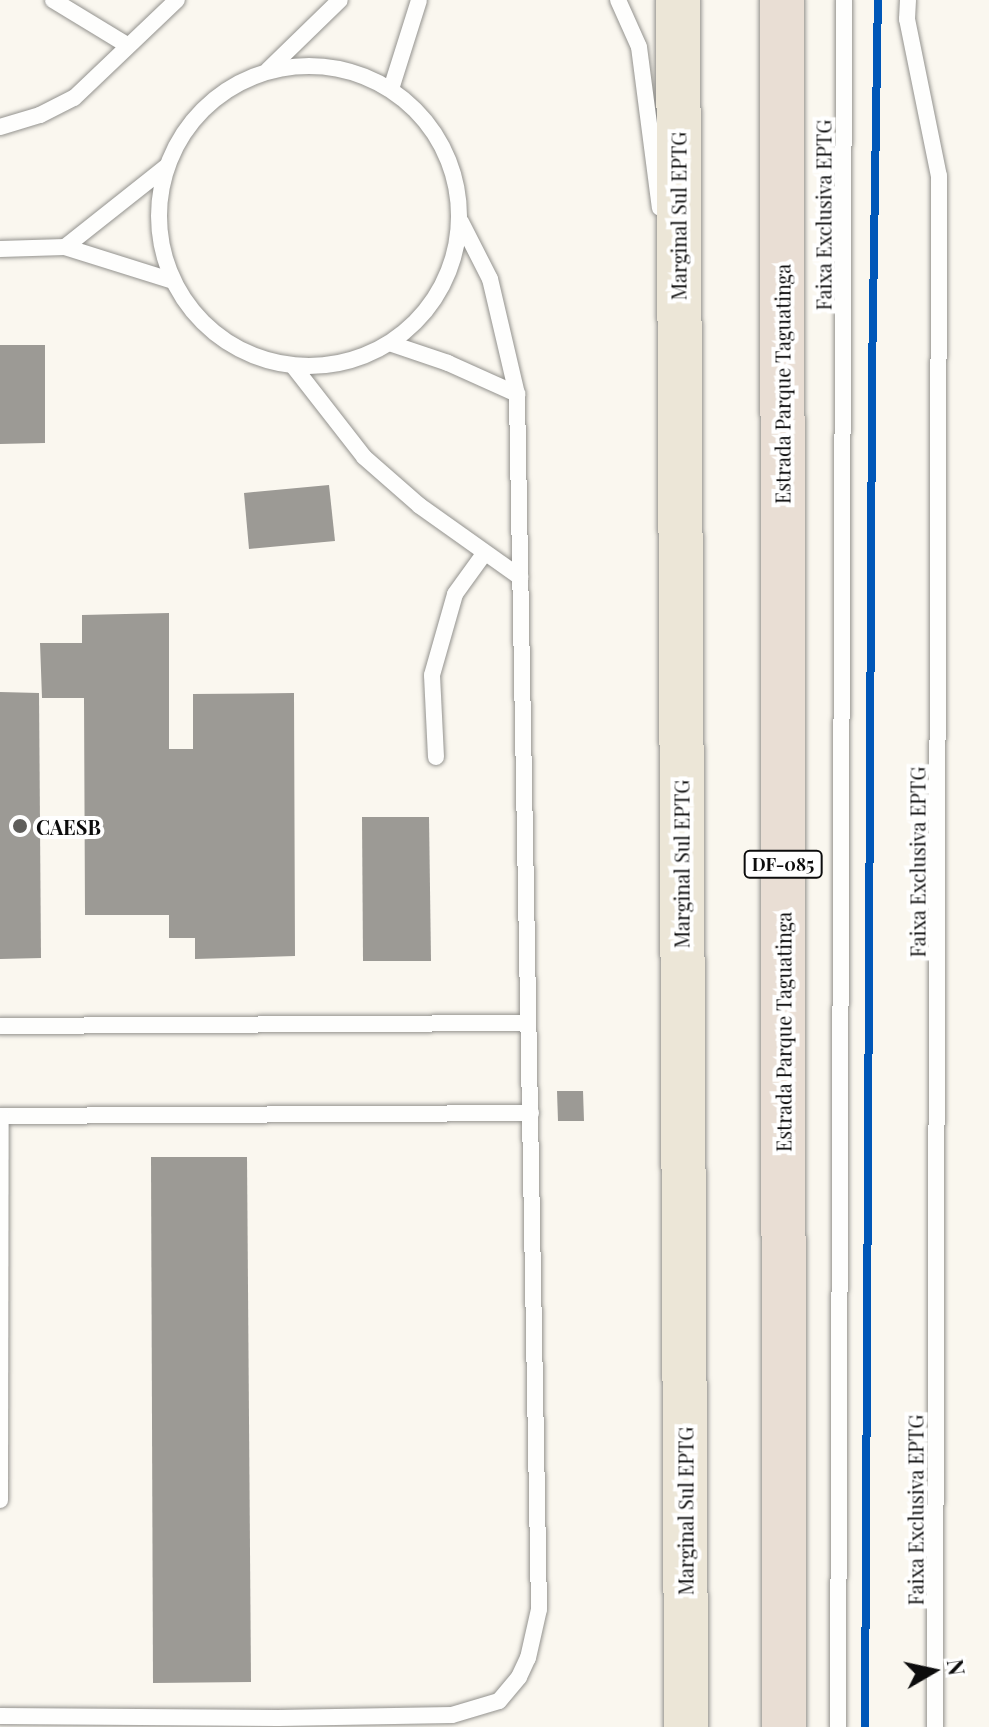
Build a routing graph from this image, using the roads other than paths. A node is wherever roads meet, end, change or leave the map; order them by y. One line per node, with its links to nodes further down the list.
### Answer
1 (53, 0): 10 (lane)
2 (177, 0): 10 (lane)
3 (340, 0): 11 (lane)
4 (419, 0): 12 (lane)
5 (618, 0): 19 (lane)
6 (678, 0): 19 (main road, Marginal Sul EPTG)
7 (782, 0): 33 (highway, Estrada Parque Taguatinga / DF-085)
8 (844, 0): 34 (lane, Faixa Exclusiva EPTG)
9 (908, 0): 35 (lane, Faixa Exclusiva EPTG)
10 (127, 45): 13 (lane)
11 (268, 70): 12 (lane); 14 (lane)
12 (391, 89): 15 (lane)
13 (0, 127)
14 (166, 167): 16 (lane); 18 (lane)
15 (461, 222): 20 (lane); 22 (lane)
16 (65, 247): 17 (lane); 18 (lane)
17 (0, 249)
18 (173, 281): 21 (lane)
19 (678, 314): 32 (main road, Marginal Sul EPTG)
20 (392, 344): 21 (lane); 22 (lane)
21 (294, 367): 23 (lane)
22 (517, 394): 24 (lane)
23 (484, 554): 24 (lane); 25 (lane)
24 (520, 577): 26 (lane)
25 (436, 757)
26 (528, 1023): 27 (lane); 28 (lane)
27 (0, 1026)
28 (531, 1113): 29 (lane); 31 (lane)
29 (1, 1116): 30 (lane)
30 (0, 1500)
31 (0, 1716)
32 (686, 1727)
33 (784, 1727)
34 (838, 1727)
35 (935, 1727)

